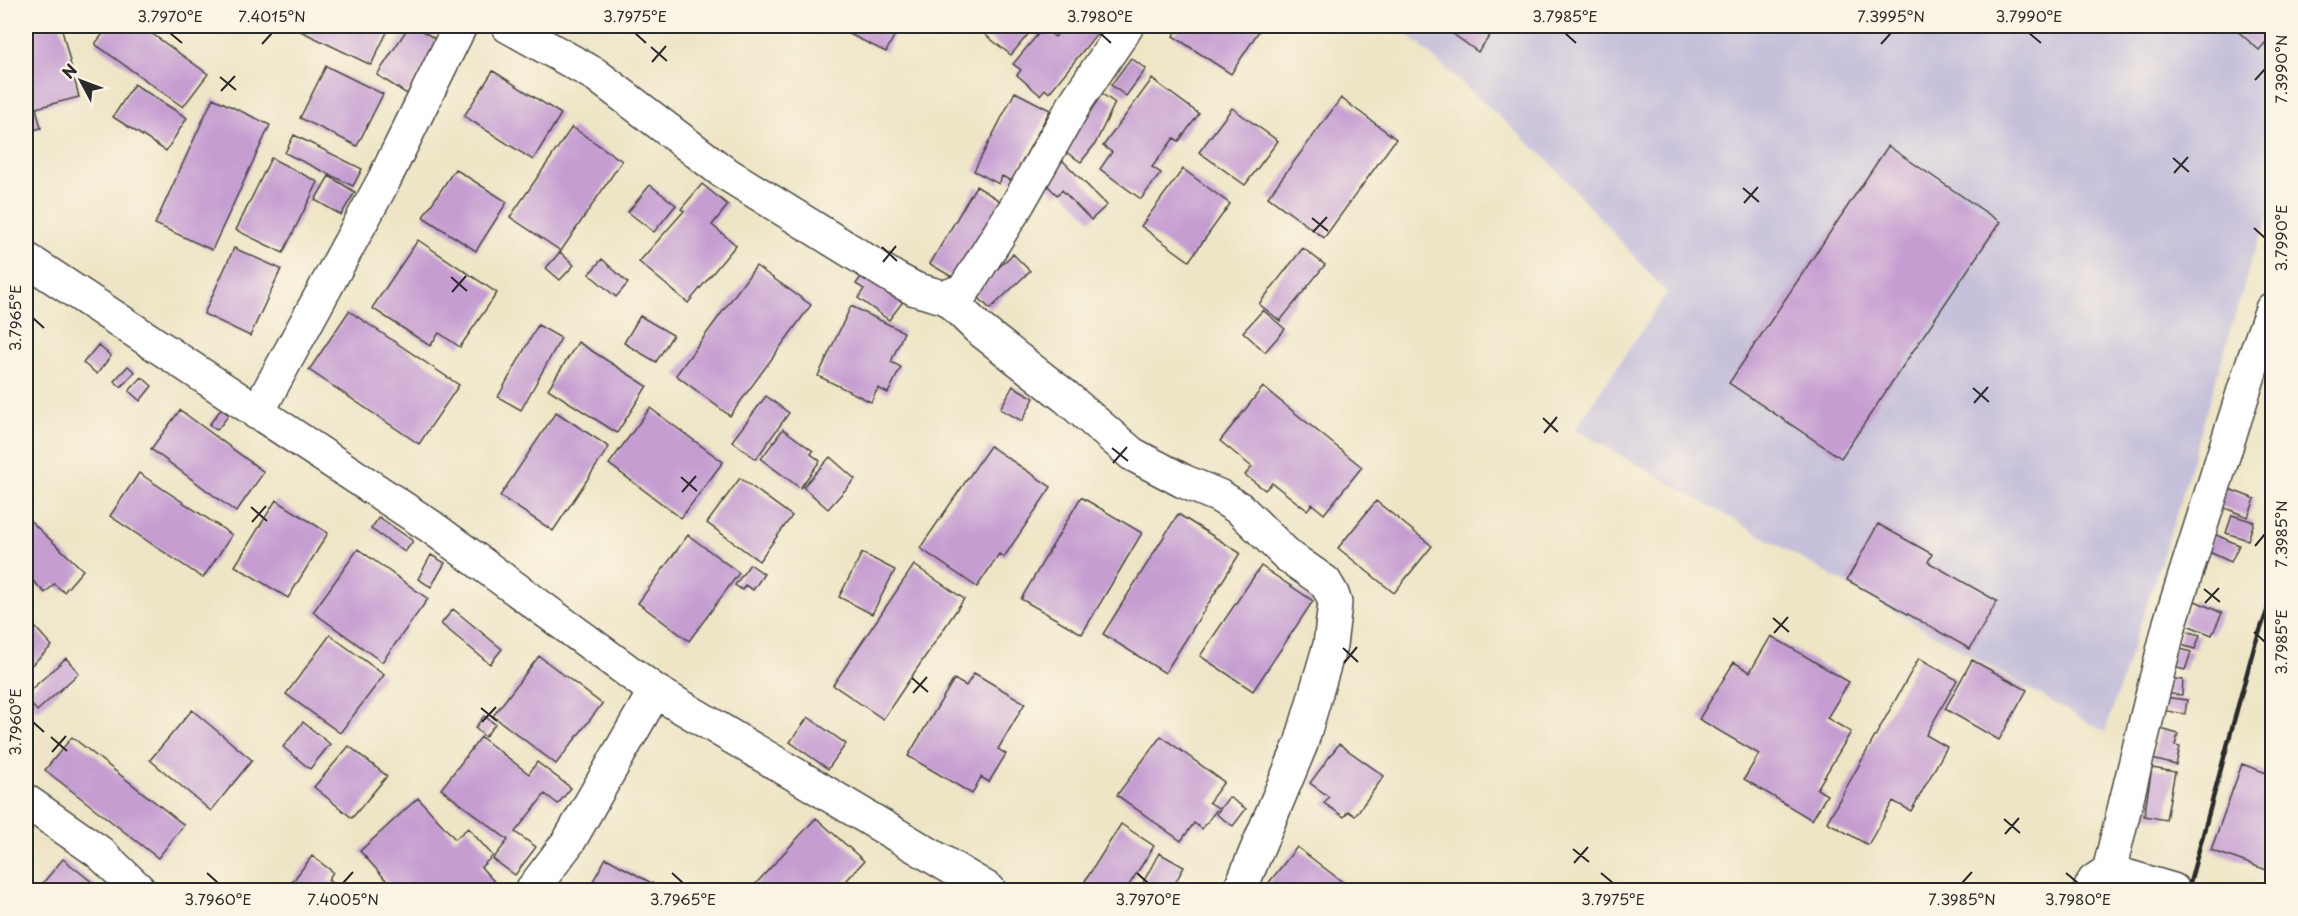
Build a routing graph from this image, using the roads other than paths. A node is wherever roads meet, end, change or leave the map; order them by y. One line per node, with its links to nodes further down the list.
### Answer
1 (460, 26): 7 (street)
2 (508, 26): 5 (street)
3 (1127, 26): 5 (street)
4 (26, 259): 7 (street)
5 (946, 297): 14 (street)
6 (2272, 309): 10 (street)
7 (257, 413): 8 (street)
8 (655, 691): 12 (street); 13 (street)
9 (26, 801): 11 (street)
10 (2099, 881): 15 (street)
11 (139, 891)
12 (532, 891)
13 (989, 891)
14 (1240, 891)
15 (2173, 891)

